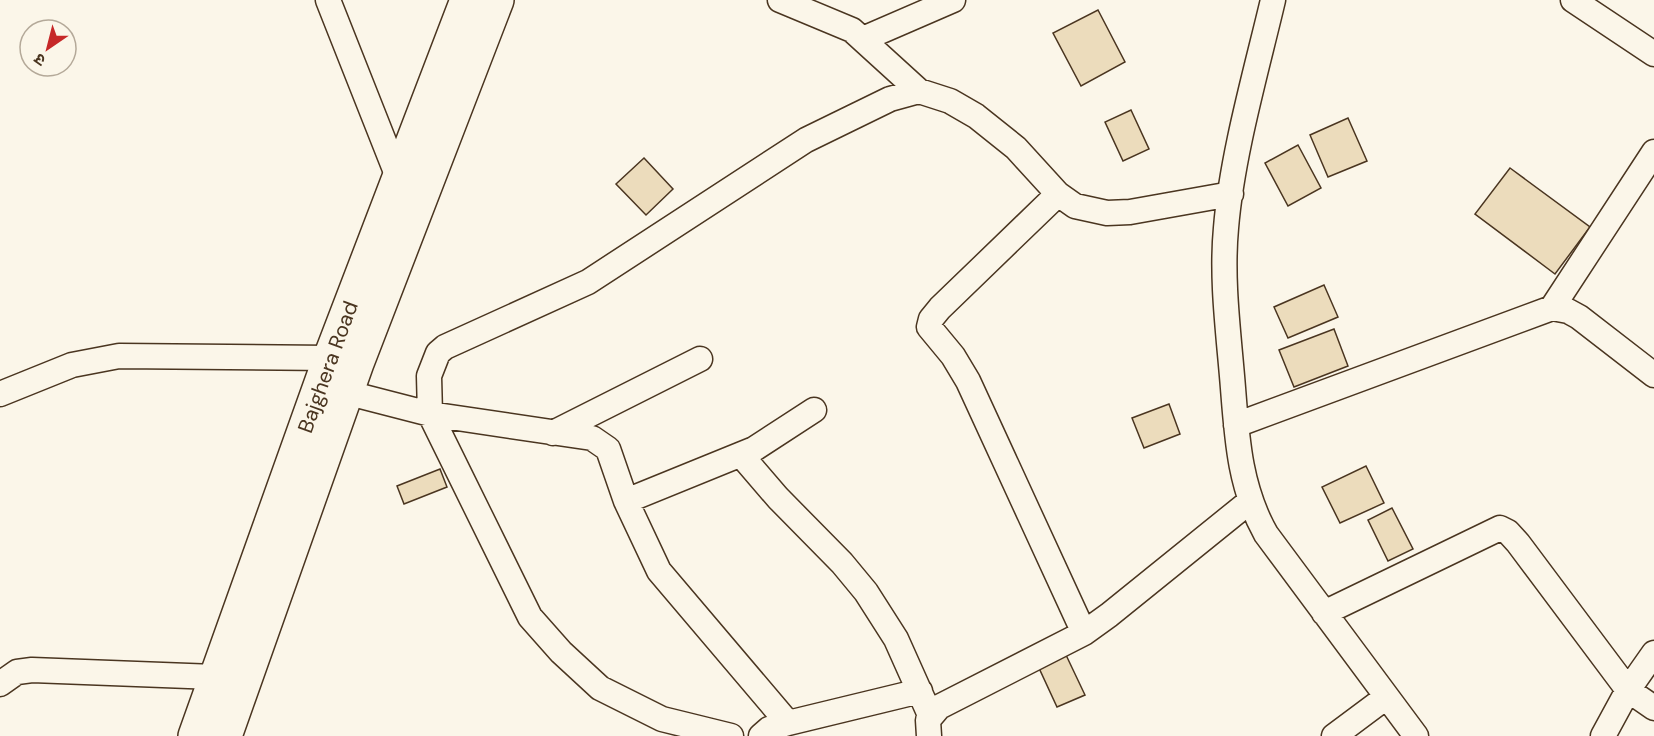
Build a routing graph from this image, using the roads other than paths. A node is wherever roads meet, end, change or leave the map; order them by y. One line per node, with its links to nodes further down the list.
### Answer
1 (328, 0): 12 (street)
2 (467, 0): 12 (main road, Bajghera Road)
3 (497, 0): 17 (main road, Bajghera Road)
4 (780, 0): 8 (street)
5 (953, 0): 8 (street)
6 (1273, 0): 14 (street)
7 (1573, 0): 9 (street)
8 (863, 39): 10 (street)
9 (1654, 54)
10 (919, 91): 13 (street); 21 (street)
11 (1654, 152): 15 (street)
12 (398, 177): 17 (main road, Bajghera Road)
13 (1058, 194): 14 (street); 28 (street)
14 (1231, 194): 22 (street)
15 (1552, 308): 18 (street); 22 (street)
16 (700, 359): 23 (street)
17 (339, 375): 19 (street); 21 (street); 30 (main road, Bajghera Road); 39 (main road, Bajghera Road)
18 (1654, 375)
19 (0, 394)
20 (814, 410): 24 (street)
21 (430, 414): 23 (street); 40 (street)
22 (1236, 425): 26 (street)
23 (553, 434): 25 (street)
24 (741, 455): 25 (street); 33 (street)
25 (626, 501): 36 (street)
26 (1249, 502): 27 (street); 28 (street)
27 (1324, 613): 32 (street); 34 (street)
28 (1084, 633): 37 (street)
29 (1654, 654): 32 (street)
30 (215, 677): 31 (street); 38 (main road, Bajghera Road)
31 (0, 684)
32 (1628, 690): 35 (street); 44 (street)
33 (920, 691): 36 (street); 37 (street)
34 (1385, 698): 42 (street); 43 (street)
35 (1654, 708)
36 (788, 723): 41 (street)
37 (929, 726)
38 (195, 736)
39 (225, 736)
40 (731, 736)
41 (761, 736)
42 (1334, 736)
43 (1416, 736)
44 (1603, 736)

